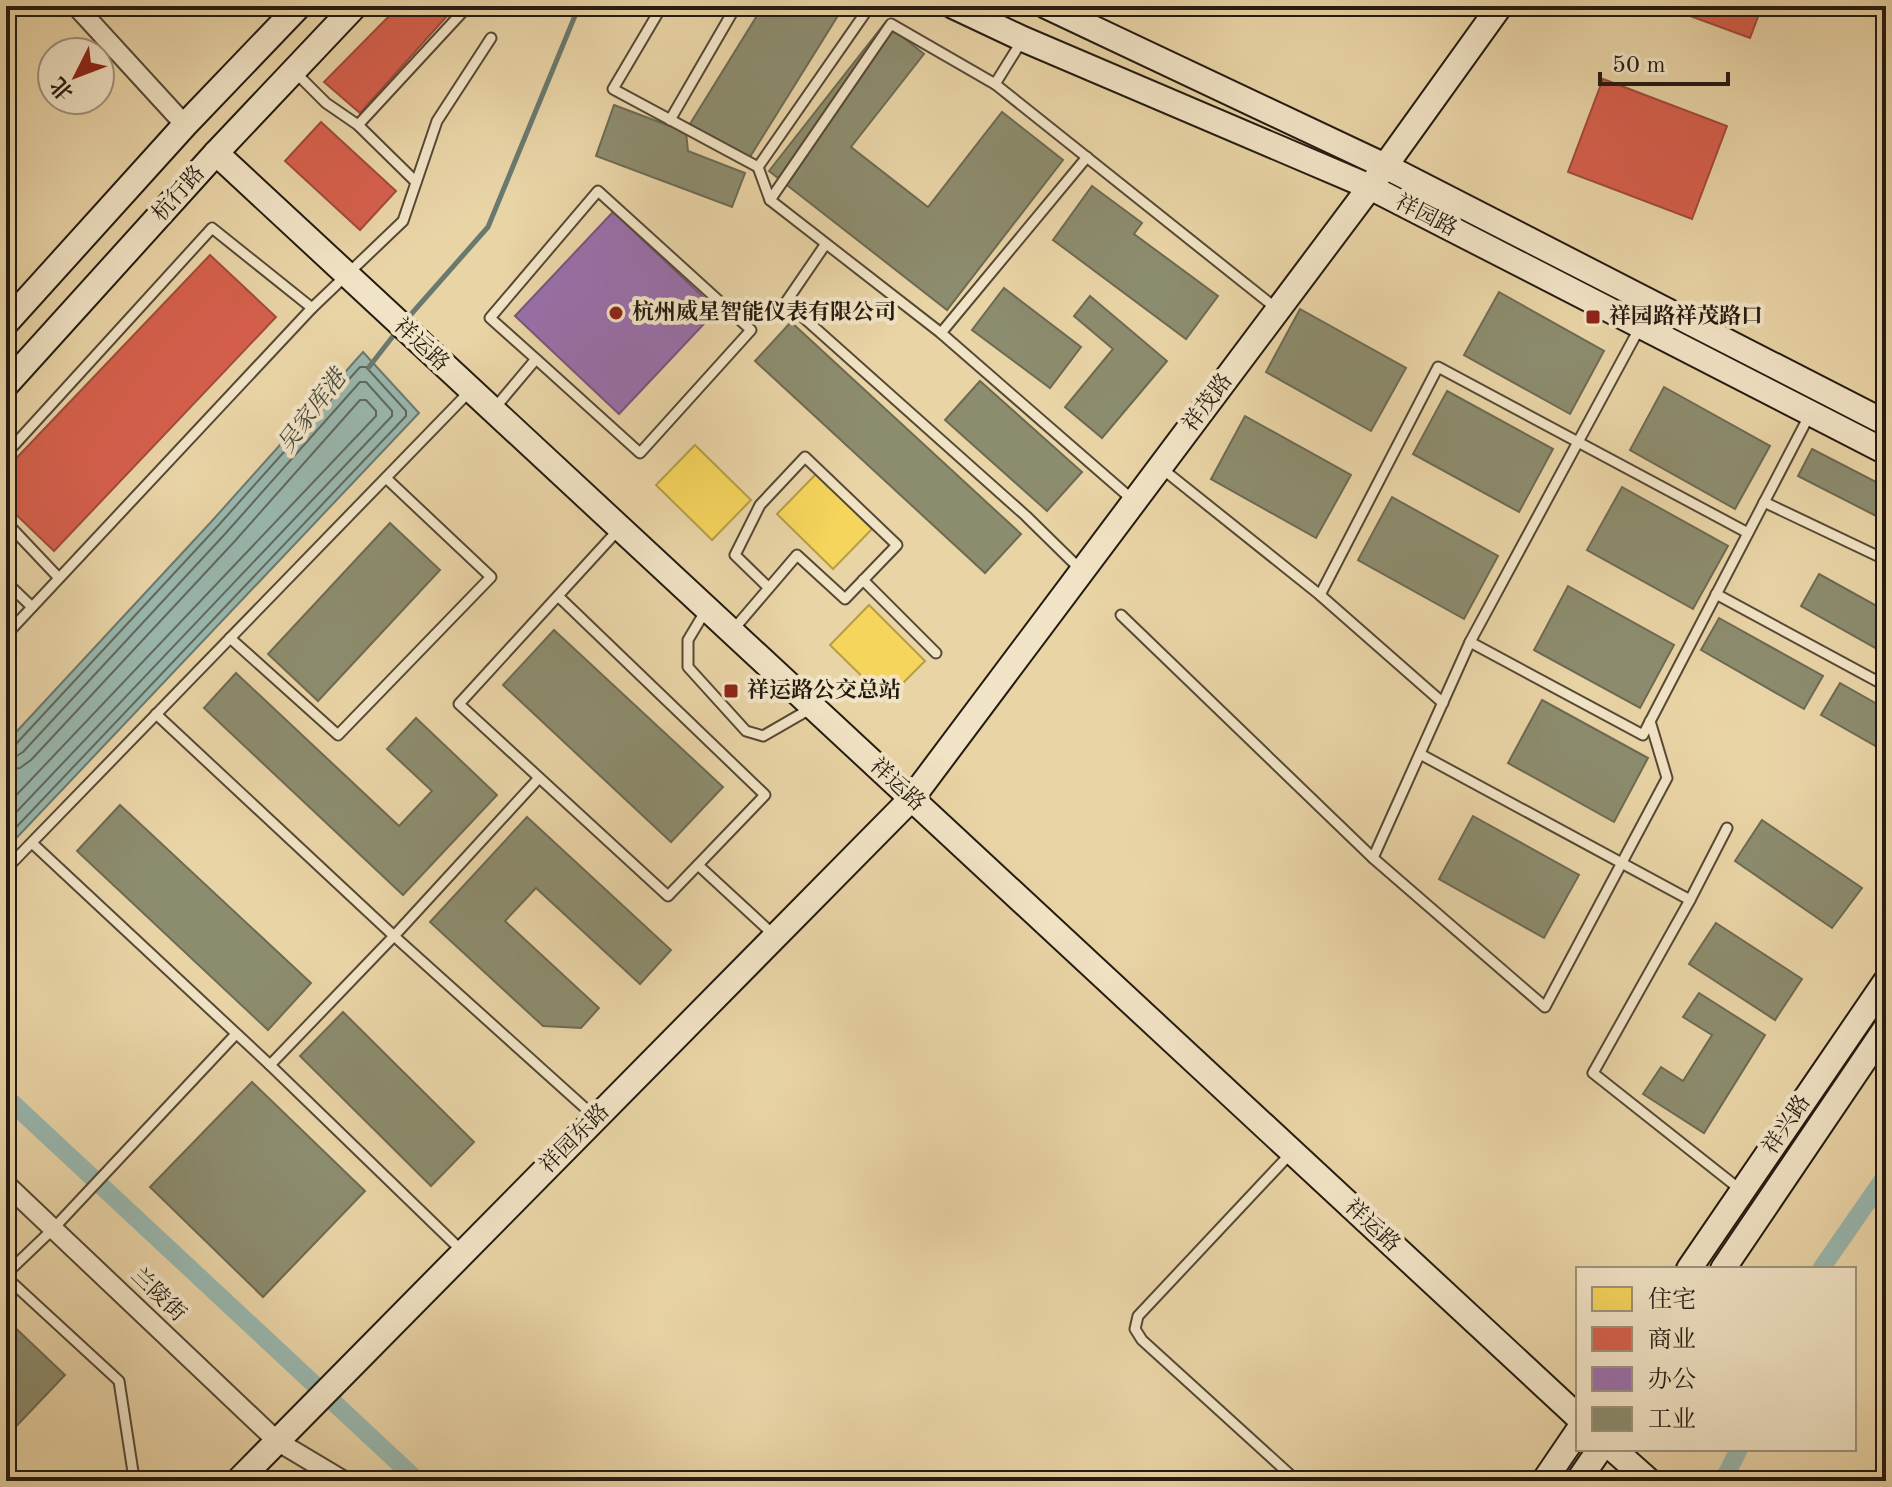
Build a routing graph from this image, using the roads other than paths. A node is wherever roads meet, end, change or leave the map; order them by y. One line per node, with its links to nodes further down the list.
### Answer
1 (76, 6): 16 (street)
2 (299, 6): 16 (street, 杭行路)
3 (355, 6): 13 (street, 杭行路)
4 (468, 6): 17 (lane)
5 (662, 6): 15 (lane)
6 (736, 6): 15 (lane)
7 (870, 6): 21 (lane)
8 (953, 6): 12 (street, 祥园路)
9 (1046, 6): 20 (street, 祥园路)
10 (1500, 6): 20 (street, 祥茂路)
11 (491, 38): 22 (lane)
12 (1023, 39): 14 (lane); 23 (street, 祥园路)
13 (294, 70): 17 (lane); 18 (street, 杭行路)
14 (995, 84): 19 (lane); 24 (lane)
15 (670, 120): 21 (lane)
16 (185, 125): 28 (street, 杭行路)
17 (358, 125): 22 (lane)
18 (216, 153): 32 (street, 杭行路); 33 (street, 祥运路)
19 (1087, 157): 27 (lane); 30 (lane)
20 (1385, 166): 23 (street, 祥茂路); 36 (street, 祥园路)
21 (758, 167): 24 (lane)
22 (416, 182): 26 (lane)
23 (1370, 187): 27 (street, 祥茂路); 29 (street, 祥园路)
24 (770, 200): 25 (lane)
25 (825, 245): 30 (lane); 47 (lane)
26 (312, 308): 38 (lane); 48 (lane)
27 (1278, 310): 39 (street, 祥茂路)
28 (6, 323)
29 (1640, 326): 35 (street, 祥园路); 61 (lane)
30 (941, 333): 41 (lane)
31 (536, 359): 31 (lane); 34 (lane)
32 (6, 385)
33 (470, 391): 34 (street, 祥运路); 40 (lane)
34 (492, 411): 44 (street, 祥运路)
35 (1810, 413): 37 (street, 祥园路); 42 (lane)
36 (1886, 423)
37 (1886, 452)
38 (6, 454)
39 (1160, 467): 41 (street, 祥茂路); 53 (lane)
40 (386, 478): 60 (lane); 60 (lane)
41 (1134, 501): 47 (street, 祥茂路)
42 (1764, 502): 45 (lane); 46 (lane)
43 (6, 522): 48 (lane)
44 (619, 529): 54 (lane); 56 (street, 祥运路)
45 (1748, 533): 52 (lane); 53 (lane)
46 (1886, 560)
47 (1082, 571): 70 (street, 祥茂路)
48 (59, 578): 55 (lane)
49 (863, 580): 51 (lane); 51 (lane); 62 (lane)
50 (6, 582): 55 (lane)
51 (769, 588): 59 (lane)
52 (1716, 594): 63 (lane); 67 (lane)
53 (1320, 595): 64 (lane)
54 (558, 596): 69 (lane); 74 (lane)
55 (32, 607): 58 (lane)
56 (706, 610): 59 (street, 祥运路); 65 (lane)
57 (1121, 615): 73 (lane)
58 (7, 633)
59 (731, 633): 65 (street, 祥运路)
60 (230, 638): 66 (lane)
61 (1470, 642): 64 (lane); 67 (lane)
62 (936, 653)
63 (1886, 686)
64 (1443, 703): 68 (lane)
65 (813, 707): 70 (street, 祥运路)
66 (156, 714): 72 (lane); 77 (lane)
67 (1650, 721): 73 (lane)
68 (1420, 754): 73 (lane); 76 (lane)
69 (539, 778): 74 (lane); 77 (lane)
70 (912, 798): 78 (street, 祥园东路); 84 (street, 祥运路)
71 (1727, 828): 76 (lane)
72 (32, 843): 75 (lane); 81 (lane)
73 (1373, 858)
74 (698, 865): 78 (lane)
75 (6, 869)
76 (1690, 900): 86 (lane)
77 (394, 936): 82 (lane); 83 (lane)
78 (775, 936): 83 (street, 祥园东路)
79 (1884, 987): 86 (street, 祥兴路)
80 (1886, 1028): 90 (street, 祥兴路)
81 (236, 1034): 82 (lane); 87 (lane)
82 (270, 1065): 88 (lane)
83 (596, 1118): 88 (street, 祥园东路)
84 (1292, 1152): 92 (street, 祥运路); 100 (lane)
85 (6, 1184): 87 (street, 兰陵街)
86 (1742, 1191): 89 (street, 祥兴路)
87 (53, 1229): 91 (lane); 94 (street, 兰陵街)
88 (464, 1252): 94 (street, 祥园东路)
89 (1690, 1267)
90 (1724, 1267)
91 (6, 1276): 98 (lane)
92 (1576, 1415)
93 (1576, 1434): 101 (street)
94 (277, 1441): 97 (street, 兰陵街); 99 (street, 祥园东路)
95 (1599, 1451): 102 (street)
96 (1615, 1451): 103 (street)
97 (338, 1479)
98 (124, 1481)
99 (238, 1481)
100 (1297, 1481)
101 (1544, 1481)
102 (1578, 1481)
103 (1649, 1481)

